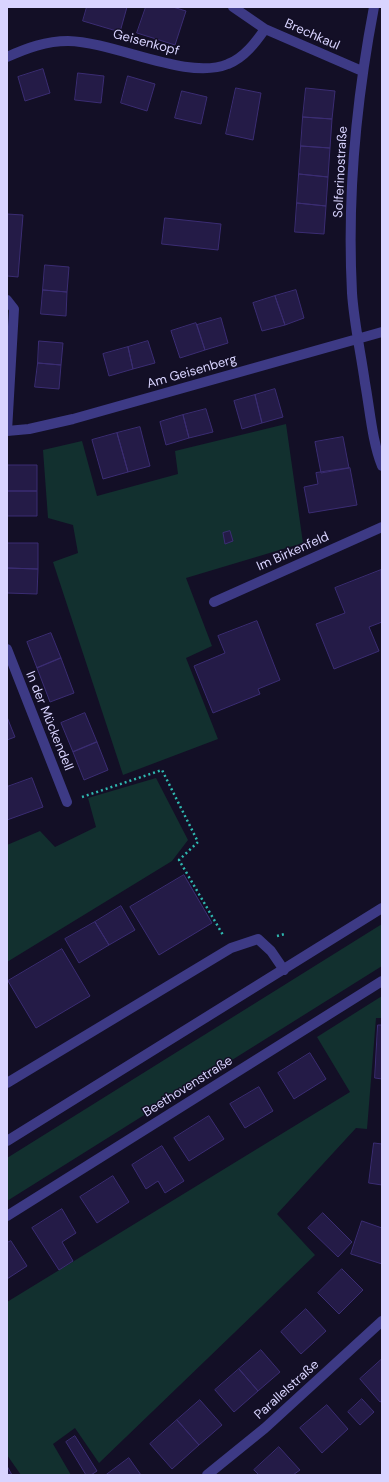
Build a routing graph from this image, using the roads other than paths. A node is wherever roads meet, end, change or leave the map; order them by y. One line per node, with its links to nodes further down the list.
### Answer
1 (233, 7): 3 (street, Brechkaul)
2 (374, 7): 5 (street, Solferinostraße)
3 (266, 29): 4 (street, Geisenkopf); 5 (street, Brechkaul)
4 (7, 57)
5 (362, 71): 8 (street, Solferinostraße)
6 (7, 300): 9 (street)
7 (382, 332): 8 (street, Am Geisenberg)
8 (358, 339): 9 (street, Am Geisenberg); 10 (street)
9 (7, 431)
10 (382, 466)
11 (382, 527): 12 (street, Im Birkenfeld)
12 (214, 602)
13 (7, 649): 14 (street, In der Mückendell)
14 (67, 802)
15 (382, 908): 16 (street)
16 (284, 970): 18 (street); 19 (street)
17 (382, 981): 20 (street, Beethovenstraße)
18 (7, 1083)
19 (7, 1141)
20 (7, 1216)
21 (382, 1321): 22 (street, Parallelstraße)
22 (206, 1475)

